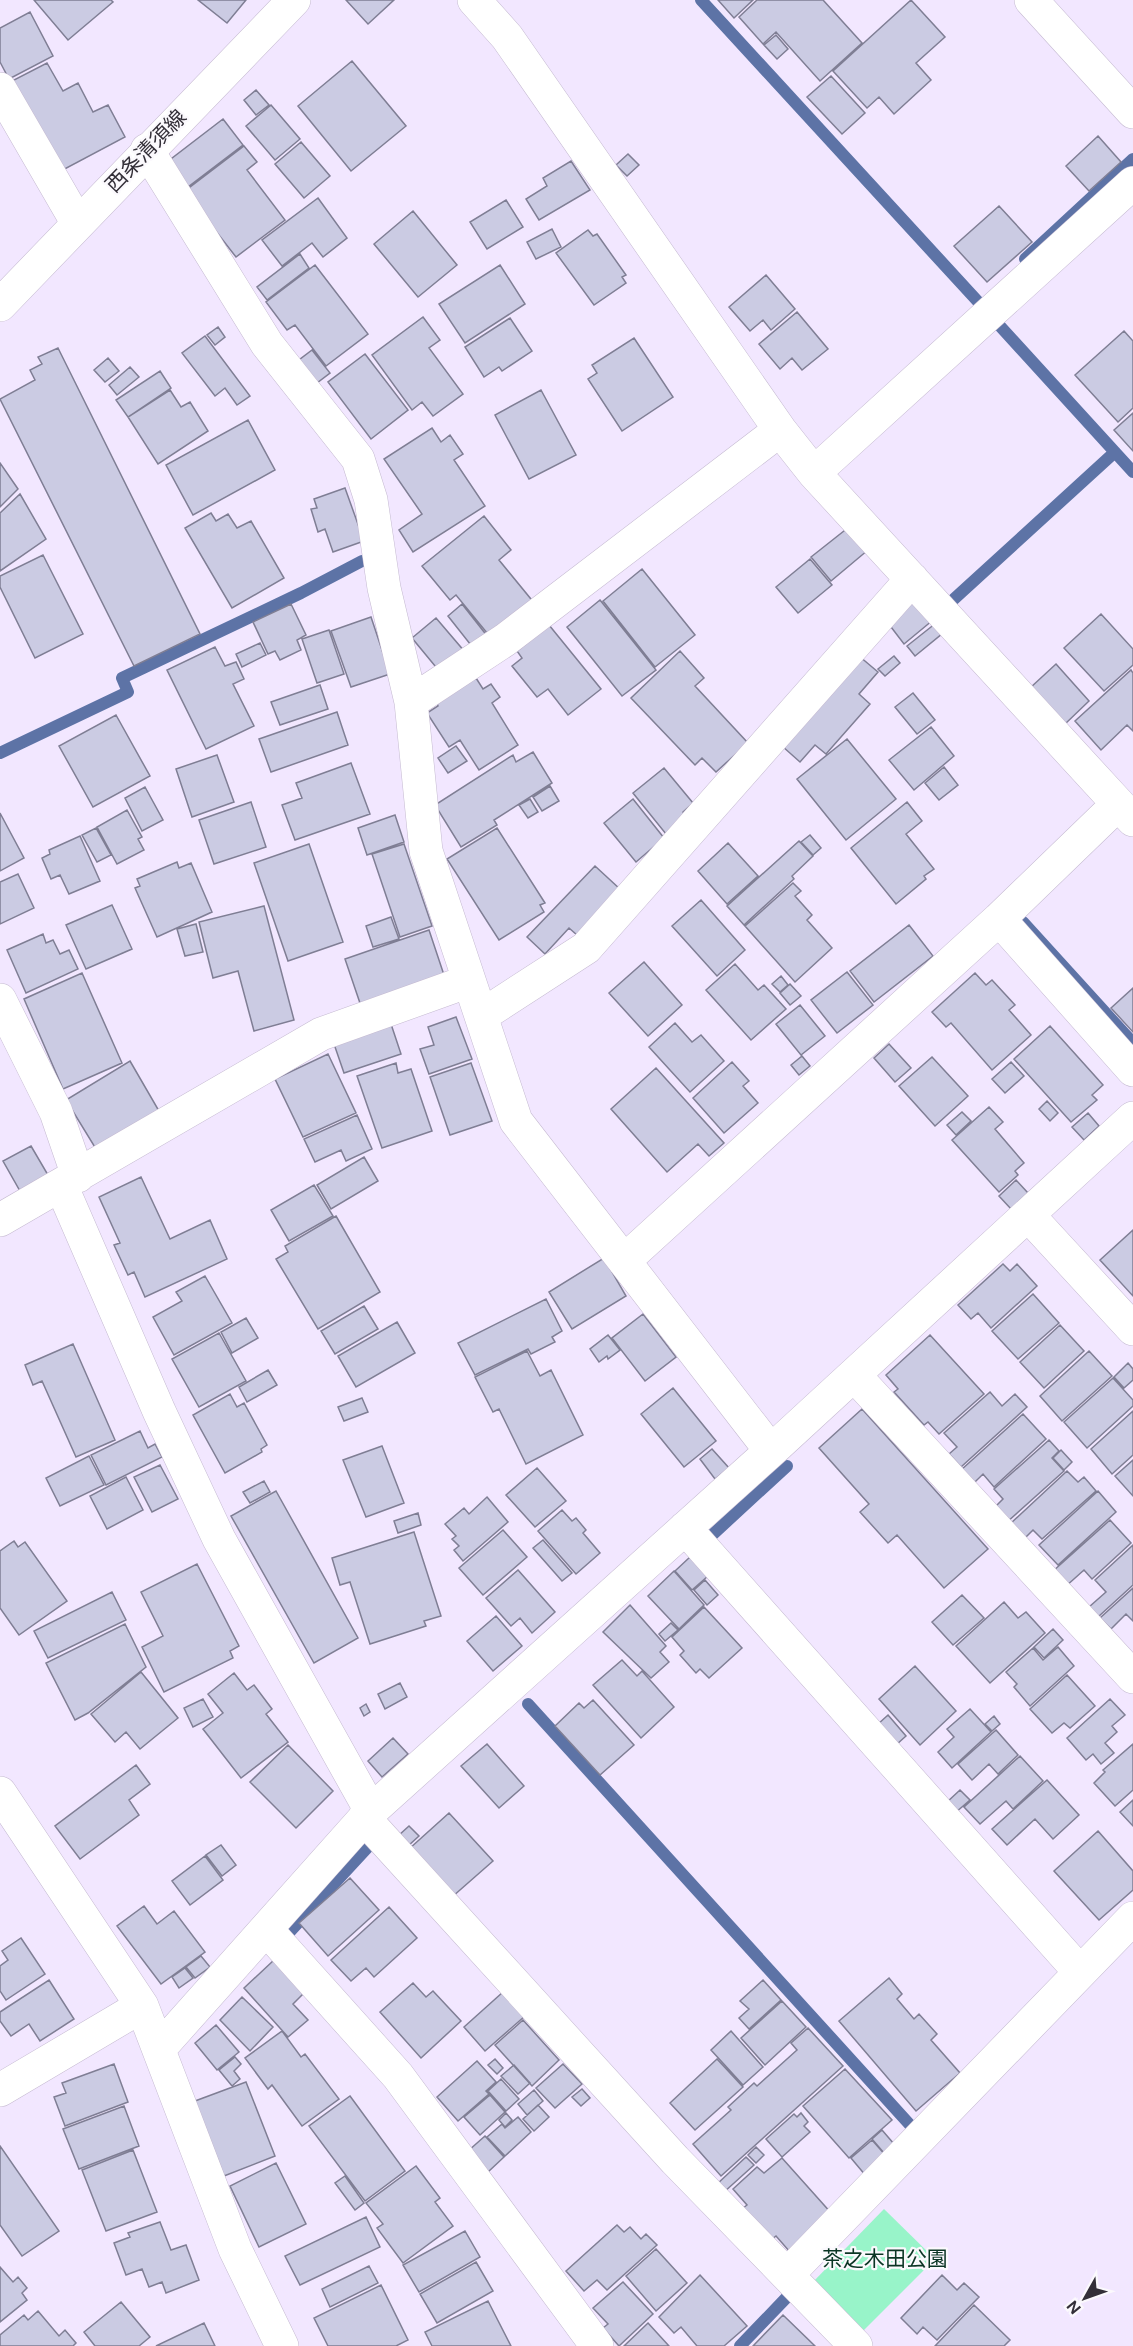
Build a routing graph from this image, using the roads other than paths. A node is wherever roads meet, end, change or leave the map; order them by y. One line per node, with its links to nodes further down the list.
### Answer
1 (294, 0): 6 (street, 西条清須線)
2 (474, 0): 10 (street)
3 (1031, 0): 5 (street)
4 (0, 89): 8 (street)
5 (1133, 112)
6 (147, 150): 8 (street, 西条清須線); 13 (street)
7 (1133, 183): 11 (street)
8 (77, 222): 9 (street, 西条清須線)
9 (0, 305)
10 (780, 430): 11 (street); 13 (street)
11 (814, 473): 12 (street)
12 (912, 579): 14 (street); 18 (street)
13 (411, 702): 16 (street)
14 (1126, 812): 15 (street)
15 (999, 919): 19 (street); 24 (street)
16 (469, 981): 18 (street); 21 (street)
17 (0, 1000): 21 (street)
18 (481, 1016): 24 (street)
19 (1133, 1070)
20 (1133, 1118): 22 (street)
21 (70, 1180): 23 (street); 31 (street)
22 (1028, 1215): 25 (street); 26 (street)
23 (0, 1220)
24 (624, 1261): 27 (street)
25 (1133, 1329)
26 (854, 1375): 27 (street); 29 (street)
27 (771, 1451): 28 (street)
28 (685, 1528): 31 (street); 34 (street)
29 (1133, 1677)
30 (0, 1793): 35 (street)
31 (368, 1815): 33 (street); 38 (street)
32 (1133, 1918): 34 (street)
33 (266, 1929): 36 (street); 40 (street)
34 (1080, 1972): 38 (street)
35 (142, 2006): 36 (street); 37 (street)
36 (159, 2049): 39 (street)
37 (0, 2090)
38 (787, 2275): 41 (street)
39 (282, 2346)
40 (597, 2346)
41 (856, 2346)

